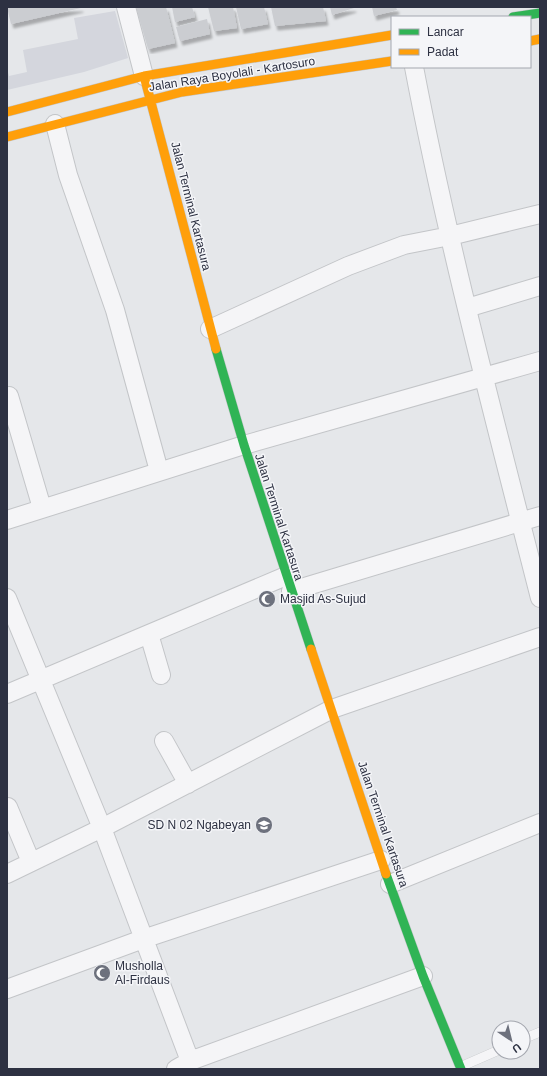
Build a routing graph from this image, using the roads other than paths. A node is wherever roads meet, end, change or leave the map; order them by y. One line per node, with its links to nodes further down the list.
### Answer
1 (126, 7): 7 (street)
2 (537, 11): 3 (main road)
3 (517, 16)
4 (391, 35): 7 (main road, Jalan Raya Boyolali - Kartosuro)
5 (391, 61): 8 (main road, Jalan Raya Boyolali - Kartosuro)
6 (414, 68): 13 (street)
7 (144, 76): 8 (main road, Jalan Terminal Kartasura); 9 (main road, Jalan Raya Boyolali - Kartosuro)
8 (151, 99): 10 (main road, Jalan Raya Boyolali - Kartosuro); 16 (main road, Jalan Terminal Kartasura)
9 (7, 112)
10 (55, 124): 11 (main road, Jalan Raya Boyolali - Kartosuro); 21 (street)
11 (7, 137)
12 (540, 214): 13 (street)
13 (450, 236): 15 (street); 16 (street)
14 (540, 286): 15 (street)
15 (467, 308): 18 (street)
16 (210, 329): 20 (main road, Jalan Terminal Kartasura)
17 (540, 361): 18 (street)
18 (484, 378): 20 (street); 25 (street)
19 (10, 396): 22 (street)
20 (244, 445): 21 (street); 26 (main road, Jalan Terminal Kartasura)
21 (159, 471): 22 (street)
22 (42, 508): 24 (street)
23 (540, 516): 25 (street)
24 (7, 520)
25 (521, 522): 26 (street); 28 (street)
26 (288, 584): 29 (street); 34 (main road, Jalan Terminal Kartasura)
27 (7, 598): 32 (street)
28 (540, 598)
29 (149, 634): 31 (street); 32 (street)
30 (540, 637): 34 (street)
31 (161, 675)
32 (41, 680): 33 (street); 39 (street)
33 (7, 694)
34 (332, 709): 36 (street); 40 (main road, Jalan Terminal Kartasura)
35 (164, 741): 36 (street)
36 (188, 784): 39 (street)
37 (8, 808): 41 (street)
38 (540, 823): 43 (street)
39 (102, 828): 41 (street); 44 (street)
40 (381, 860): 43 (main road, Jalan Terminal Kartasura); 44 (street)
41 (31, 862): 42 (street)
42 (7, 874)
43 (390, 884): 45 (main road, Jalan Terminal Kartasura)
44 (143, 939): 46 (street); 48 (street)
45 (423, 976): 48 (street); 49 (main road, Jalan Terminal Kartasura)
46 (7, 989)
47 (491, 1054): 49 (lane)
48 (183, 1065)
49 (461, 1068)

